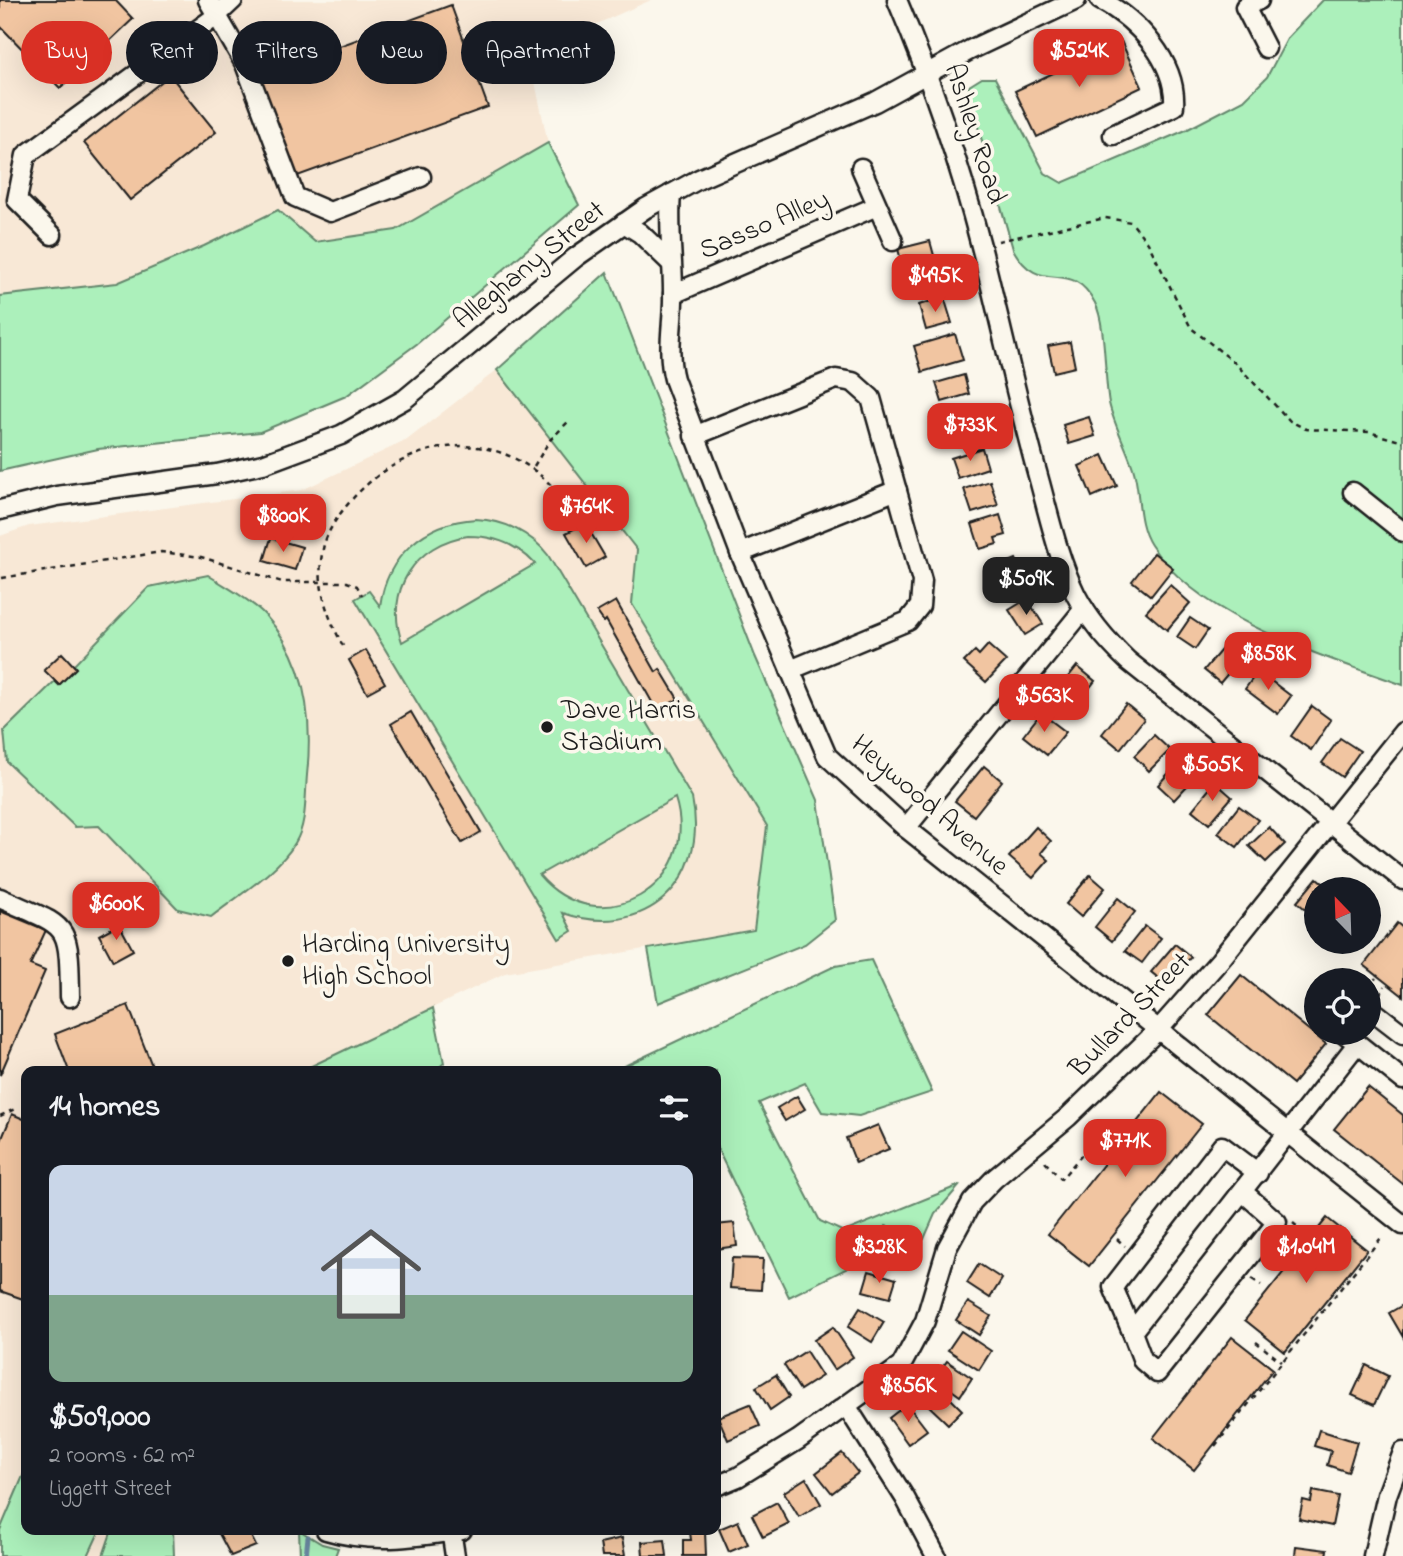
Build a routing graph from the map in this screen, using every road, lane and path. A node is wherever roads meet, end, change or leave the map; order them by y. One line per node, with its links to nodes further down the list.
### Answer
1 (208, 0): 7 (street)
2 (233, 0): 7 (street)
3 (897, 0): 9 (street, Ashley Road)
4 (1076, 0): 9 (street, Alleghany Street)
5 (1100, 0): 10 (street)
6 (1259, 0): 8 (street)
7 (215, 18): 12 (street); 16 (street)
8 (1266, 48)
9 (928, 72): 13 (street, Alleghany Street); 18 (street, Ashley Road)
10 (1113, 135)
11 (861, 168): 14 (street)
12 (421, 177)
13 (671, 194): 15 (street, Alleghany Street); 19 (street, Heywood Avenue)
14 (877, 206): 17 (street); 20 (street, Sasso Alley)
15 (624, 223): 19 (street); 27 (street, Alleghany Street)
16 (52, 235)
17 (893, 241)
18 (981, 245): 23 (path); 34 (street, Ashley Road)
19 (671, 263): 20 (street, Heywood Avenue)
20 (673, 294): 22 (street, Heywood Avenue)
21 (568, 422): 24 (path)
22 (694, 436): 25 (street); 30 (street, Heywood Avenue)
23 (1403, 442)
24 (533, 467): 28 (path); 32 (path)
25 (897, 490): 30 (street); 36 (street)
26 (1353, 492): 29 (street)
27 (0, 510)
28 (573, 514)
29 (1403, 532)
30 (740, 553): 36 (street, Heywood Avenue)
31 (2, 578): 32 (path)
32 (321, 582): 33 (path); 35 (path)
33 (362, 596)
34 (1084, 609): 38 (street, Ashley Road); 39 (street)
35 (343, 646)
36 (790, 670): 39 (street, Heywood Avenue)
37 (1403, 732): 38 (street, Bullard Street)
38 (1332, 823): 40 (street, Ashley Road); 44 (street, Bullard Street)
39 (906, 828): 44 (street, Heywood Avenue)
40 (1403, 880)
41 (0, 898): 42 (street)
42 (69, 997)
43 (1381, 1017): 45 (street)
44 (1160, 1028): 51 (street, Heywood Avenue); 61 (street, Bullard Street)
45 (1403, 1034)
46 (1345, 1045): 51 (street)
47 (1359, 1045): 48 (street)
48 (1403, 1080)
49 (17, 1108): 50 (path)
50 (0, 1116)
51 (1288, 1133): 54 (street); 56 (street, Heywood Avenue)
52 (1045, 1162): 53 (path)
53 (1105, 1164)
54 (1258, 1173): 55 (street); 58 (street)
55 (1243, 1192): 58 (street); 58 (street)
56 (1403, 1224)
57 (1381, 1238): 60 (path)
58 (1132, 1332)
59 (1256, 1342): 60 (path)
60 (1282, 1362): 62 (path)
61 (847, 1406): 64 (street, Bullard Street); 69 (street)
62 (1215, 1446)
63 (1403, 1452): 70 (street)
64 (721, 1484)
65 (350, 1535): 66 (street)
66 (407, 1535)
67 (455, 1535): 68 (street)
68 (455, 1556)
69 (936, 1556)
70 (1373, 1556)

